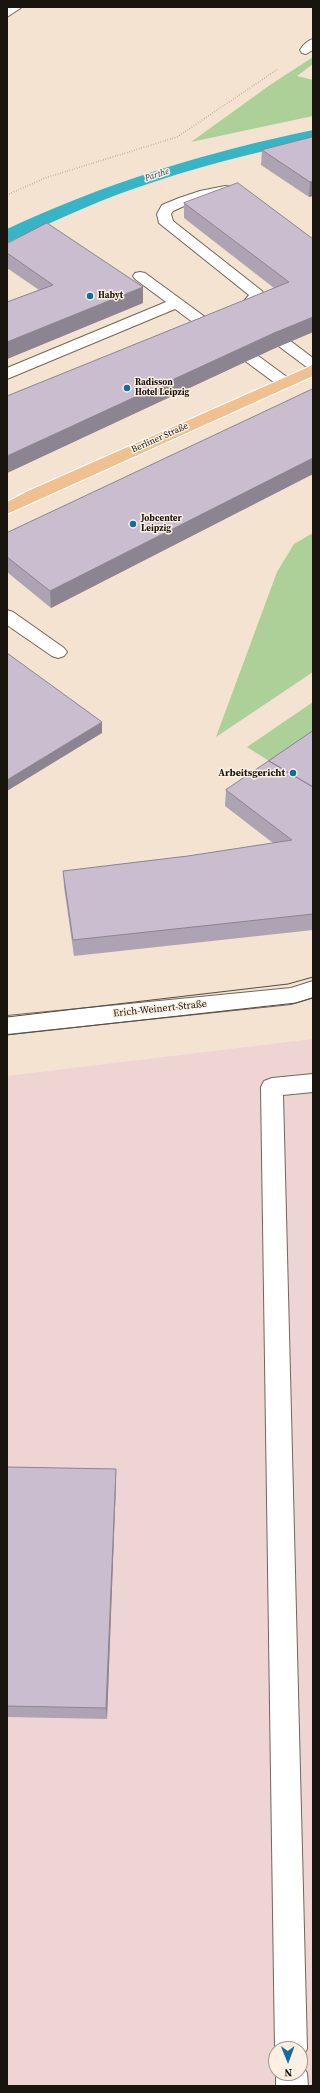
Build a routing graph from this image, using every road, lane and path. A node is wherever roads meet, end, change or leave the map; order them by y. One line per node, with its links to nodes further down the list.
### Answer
1 (16, 7): 2 (street)
2 (7, 13)
3 (309, 46): 4 (path)
4 (7, 195)
5 (251, 201): 8 (street)
6 (140, 276): 7 (street)
7 (177, 303): 10 (street); 11 (street)
8 (313, 365)
9 (313, 370): 11 (main road, Berliner Straße)
10 (7, 374)
11 (285, 382): 12 (main road, Berliner Straße)
12 (7, 509)
13 (7, 616): 14 (street)
14 (58, 652)
15 (313, 989): 16 (street, Erich-Weinert-Straße)
16 (7, 1025)
17 (313, 1083): 18 (street)
18 (291, 2041)

